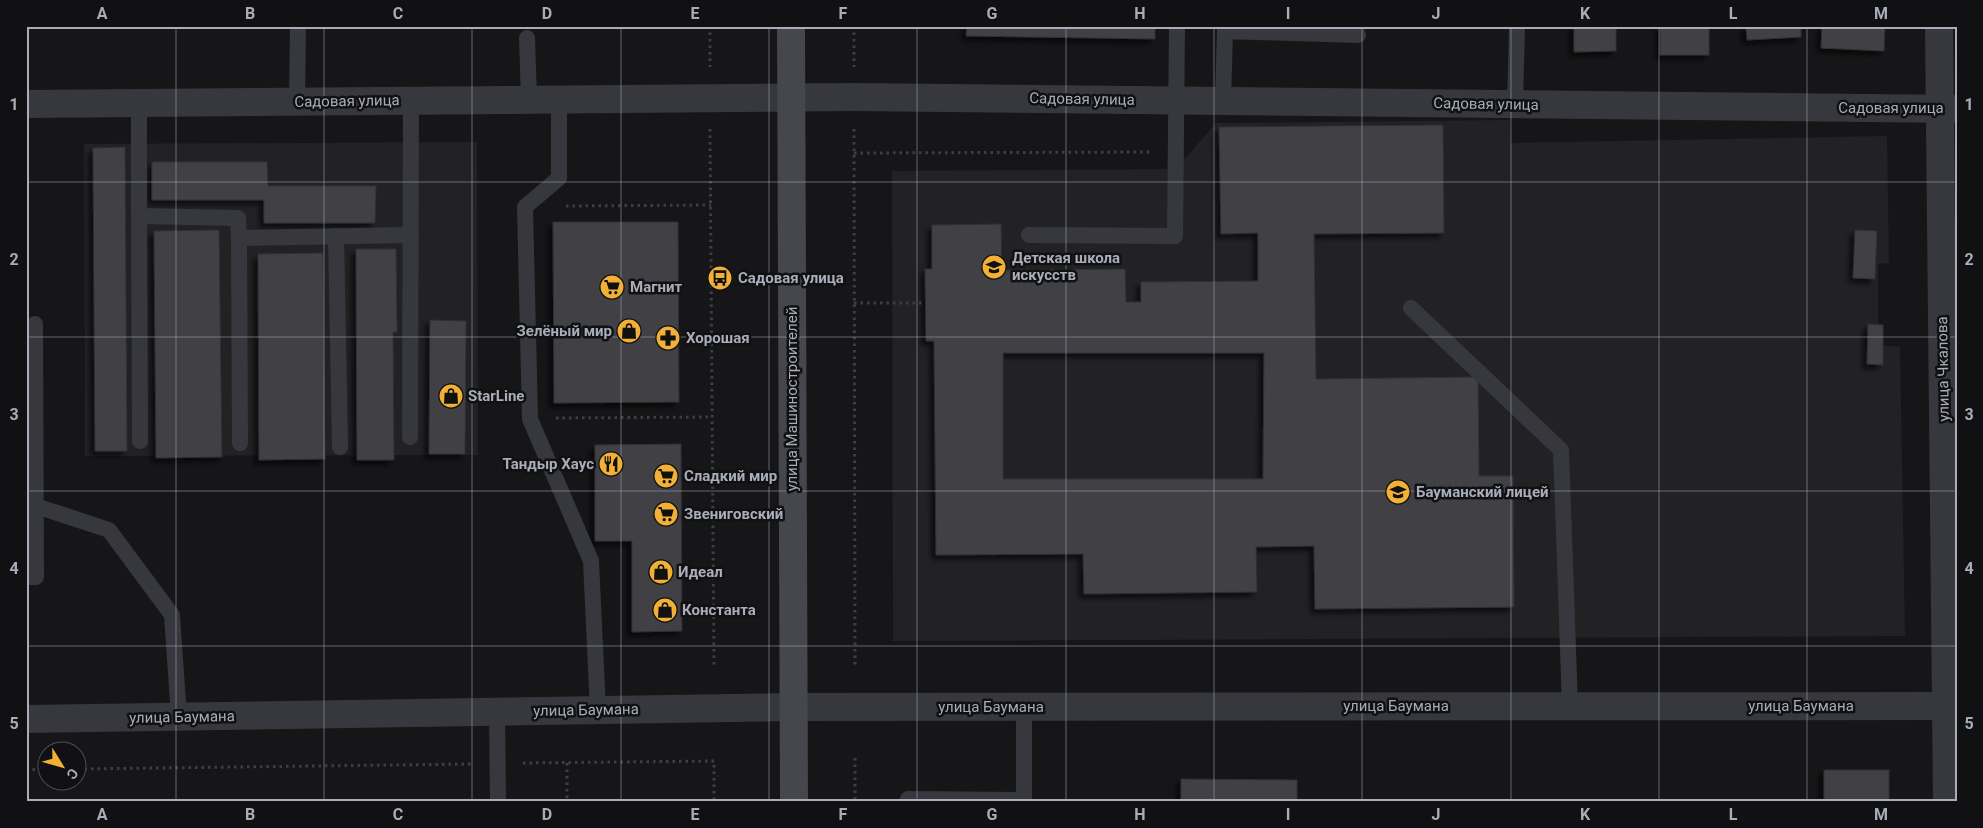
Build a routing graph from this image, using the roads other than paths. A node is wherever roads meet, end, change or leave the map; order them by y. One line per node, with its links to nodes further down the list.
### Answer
1 (298, 26): 14 (lane)
2 (791, 26): 8 (main road, улица Машиностроителей)
3 (1177, 26): 12 (lane)
4 (1517, 26): 17 (lane)
5 (1939, 26): 18 (street, улица Чкалова)
6 (1358, 35): 13 (lane)
7 (527, 38): 9 (lane)
8 (792, 97): 10 (street, Садовая улица); 12 (street, Садовая улица); 36 (main road, улица Машиностроителей)
9 (528, 99): 10 (street, Садовая улица); 11 (street, Садовая улица)
10 (559, 99): 38 (lane)
11 (411, 100): 14 (street, Садовая улица); 20 (lane)
12 (1177, 100): 13 (street, Садовая улица); 21 (lane)
13 (1223, 101): 17 (street, Садовая улица)
14 (298, 102): 15 (street, Садовая улица)
15 (139, 103): 16 (street, Садовая улица); 19 (lane)
16 (26, 104)
17 (1516, 104): 18 (street, Садовая улица)
18 (1949, 109): 24 (street, улица Чкалова)
19 (139, 216): 23 (lane); 28 (lane)
20 (411, 235): 22 (lane); 27 (lane)
21 (1029, 235)
22 (336, 236): 23 (lane); 30 (lane)
23 (239, 238): 29 (lane)
24 (1949, 290): 32 (street, улица Чкалова)
25 (1410, 308): 34 (lane)
26 (35, 324): 31 (lane)
27 (410, 438)
28 (140, 441)
29 (240, 443)
30 (340, 447)
31 (36, 506): 33 (lane); 40 (lane)
32 (1951, 557): 35 (street, улица Чкалова)
33 (26, 577)
34 (1570, 706): 35 (street, улица Баумана); 37 (street, улица Баумана)
35 (1952, 706): 46 (street, улица Чкалова)
36 (793, 707): 37 (street, улица Баумана); 38 (street, улица Баумана); 45 (main road, улица Машиностроителей)
37 (1024, 707): 43 (lane)
38 (598, 710): 39 (street, улица Баумана)
39 (497, 712): 40 (street, улица Баумана); 44 (lane)
40 (179, 717): 41 (street, улица Баумана)
41 (26, 719)
42 (908, 799): 43 (lane)
43 (1024, 801)
44 (498, 802)
45 (794, 802)
46 (1947, 802)

